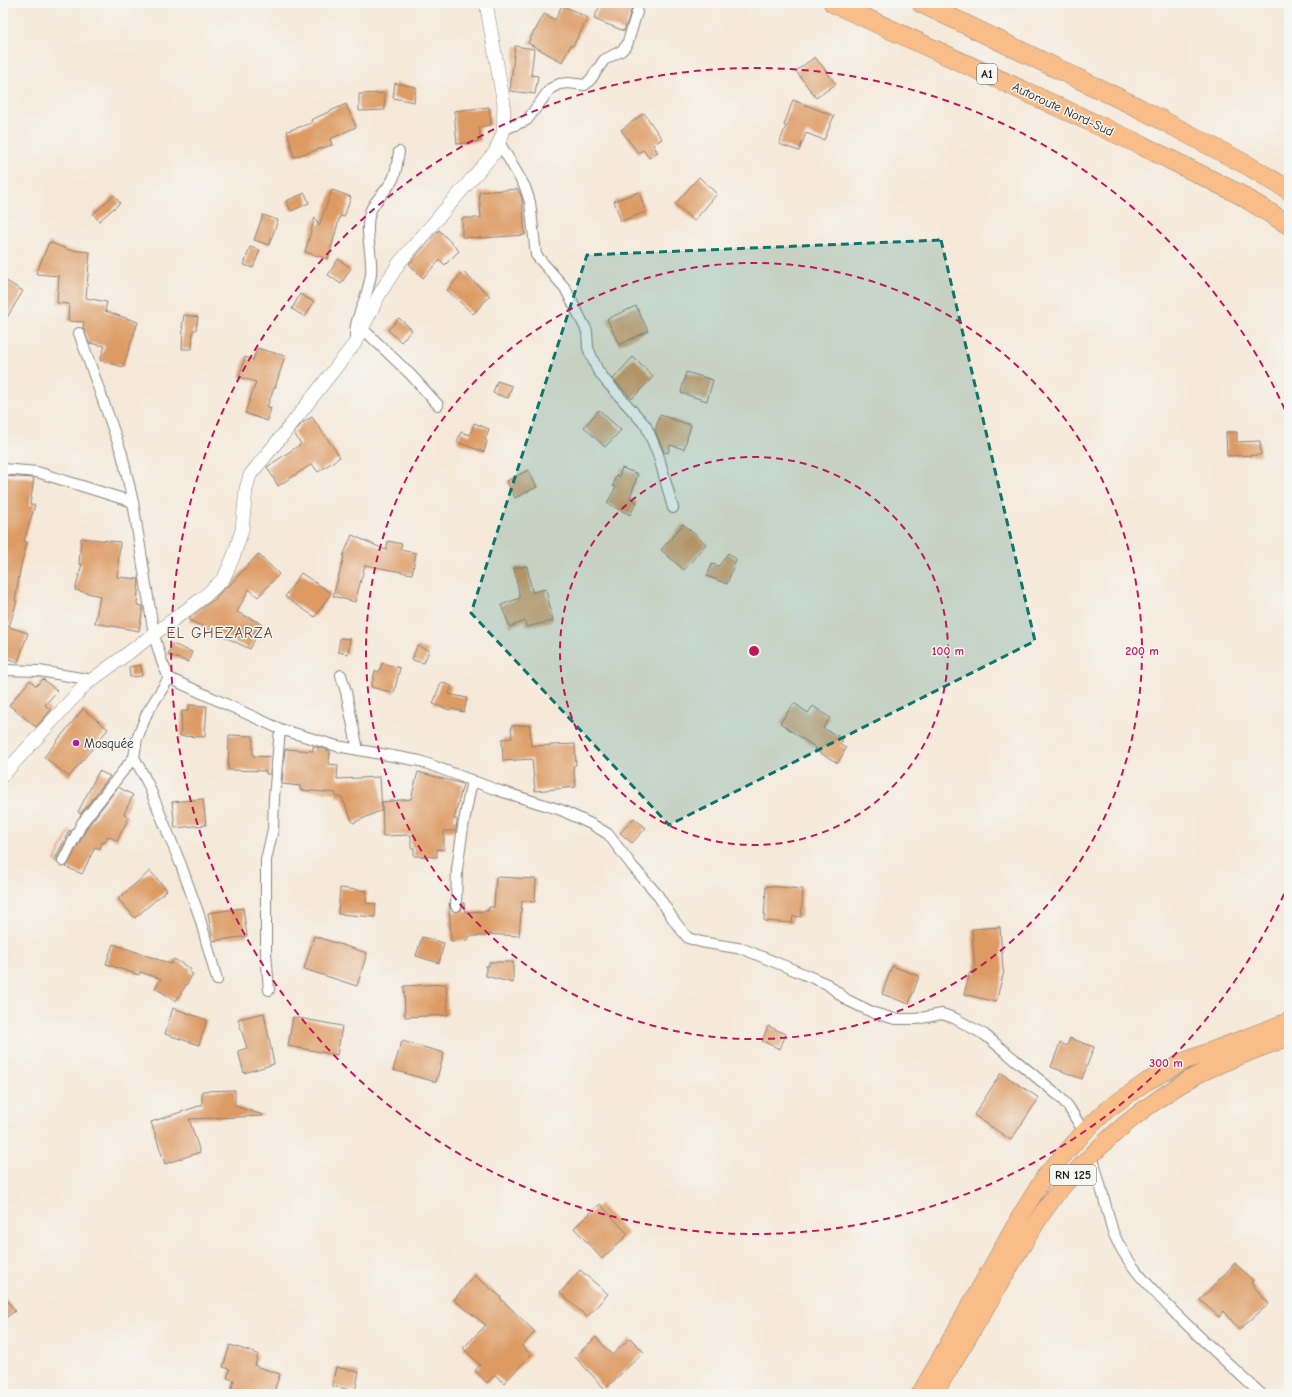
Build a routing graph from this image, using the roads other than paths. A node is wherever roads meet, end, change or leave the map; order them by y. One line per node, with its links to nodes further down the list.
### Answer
1 (486, 3): 5 (street)
2 (833, 3): 8 (highway, Autoroute Nord-Sud / A1)
3 (921, 3): 7 (highway)
4 (637, 12): 5 (street)
5 (501, 136): 9 (street); 15 (street)
6 (399, 152): 11 (street)
7 (1289, 190)
8 (1289, 225)
9 (362, 328): 11 (street); 12 (street)
10 (79, 333): 14 (street)
11 (355, 343): 16 (street)
12 (438, 406)
13 (3, 469): 14 (street)
14 (133, 502): 16 (street)
15 (673, 508)
16 (154, 635): 19 (street); 20 (street)
17 (3, 670): 20 (street)
18 (341, 675): 22 (street)
19 (169, 678): 21 (street); 23 (street)
20 (92, 680): 24 (street)
21 (280, 729): 22 (street); 29 (street)
22 (358, 750): 25 (street)
23 (134, 757): 26 (street); 28 (street)
24 (3, 775)
25 (472, 780): 27 (street); 32 (street)
26 (63, 861)
27 (456, 906)
28 (217, 980)
29 (269, 990)
30 (1289, 1020): 32 (highway)
31 (1289, 1037): 33 (highway, RN 125)
32 (1084, 1132): 34 (highway)
33 (1092, 1155): 35 (highway, RN 125); 36 (street)
34 (920, 1394)
35 (934, 1394)
36 (1261, 1394)

